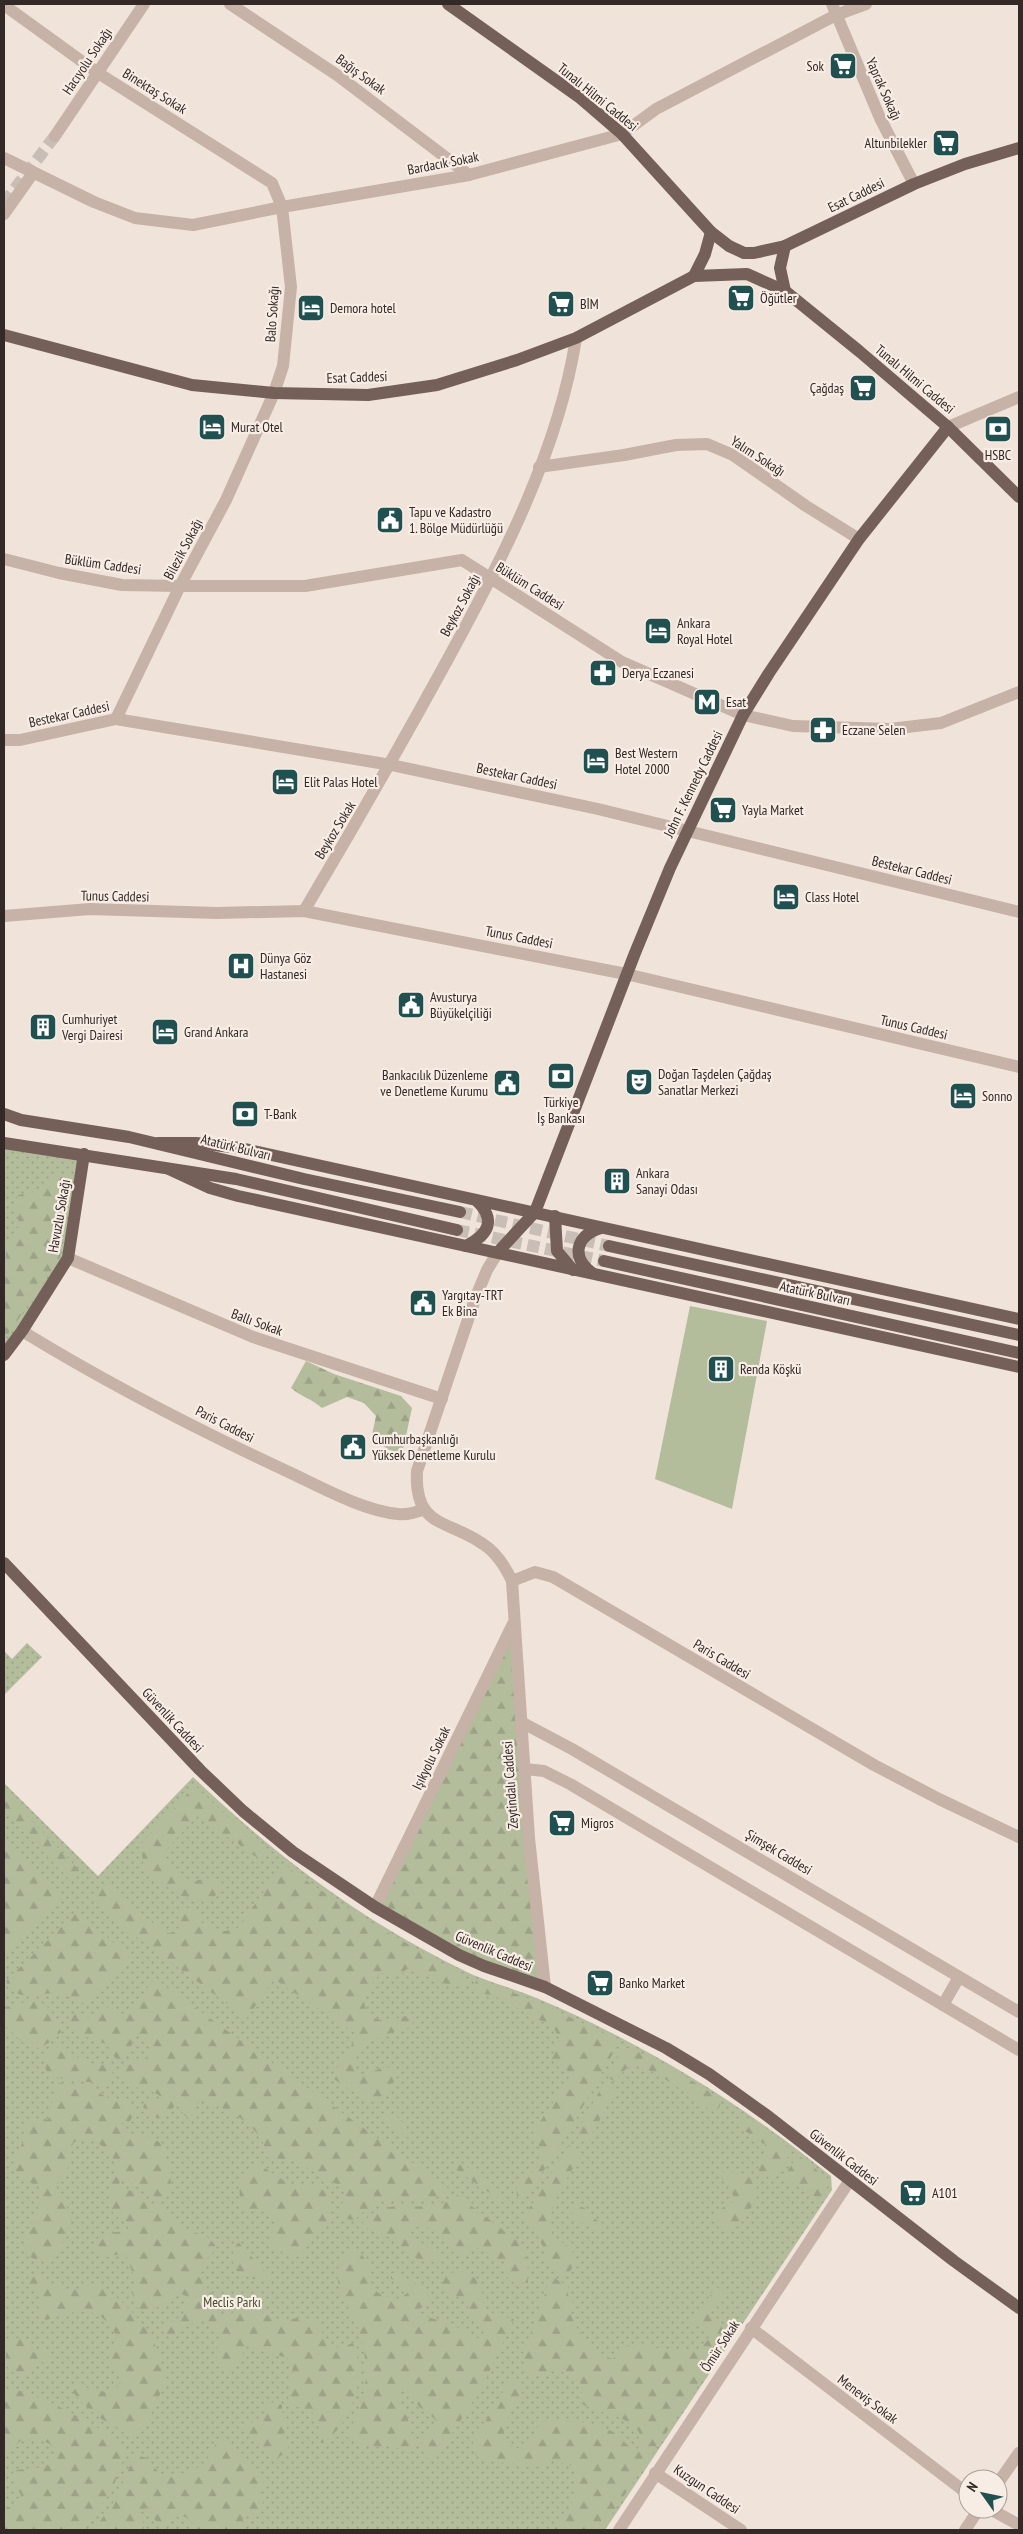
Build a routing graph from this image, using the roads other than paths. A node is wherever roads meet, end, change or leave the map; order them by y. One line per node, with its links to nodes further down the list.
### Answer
1 (144, 4): 7 (street, Hacıyolu Sokağı)
2 (230, 4): 13 (street, Bağış Sokak)
3 (448, 4): 8 (main road, Tunalı Hilmi Caddesi)
4 (866, 4): 6 (street, Bardacık Sokak)
5 (4, 5): 7 (street, Binektaş Sokak)
6 (834, 9): 8 (street, Bardacık Sokak); 14 (street, Yaprak Sokağı)
7 (98, 73): 9 (street, Hacıyolu Sokağı); 15 (street, Binektaş Sokak)
8 (622, 134): 13 (street, Bardacık Sokak); 17 (main road, Tunalı Hilmi Caddesi)
9 (55, 136)
10 (1019, 148): 14 (main road, Esat Caddesi)
11 (4, 158): 12 (street, Bardacık Sokak)
12 (32, 174): 15 (street, Bardacık Sokak); 16 (street)
13 (469, 175): 15 (street, Bardacık Sokak)
14 (914, 184): 18 (main road, Esat Caddesi)
15 (282, 207): 23 (street, Balo Sokağı)
16 (4, 214)
17 (711, 232): 18 (main road, Esat Caddesi); 19 (main road)
18 (785, 246): 20 (main road)
19 (694, 276): 20 (main road, Tunalı Hilmi Caddesi); 22 (main road, Esat Caddesi)
20 (785, 291): 25 (main road, Tunalı Hilmi Caddesi)
21 (4, 336): 23 (main road, Esat Caddesi)
22 (576, 338): 23 (main road, Esat Caddesi); 26 (street, Beykoz Sokağı)
23 (274, 393): 31 (street, Bilezik Sokağı)
24 (1019, 397): 25 (street, John F. Kennedy Caddesi)
25 (948, 427): 27 (main road, Tunalı Hilmi Caddesi); 28 (main road, John F. Kennedy Caddesi)
26 (539, 467): 28 (street, Yalım Sokağı); 30 (street, Beykoz Sokağı)
27 (1019, 497)
28 (859, 539): 33 (main road, John F. Kennedy Caddesi)
29 (4, 559): 31 (street, Büklüm Caddesi)
30 (491, 580): 31 (street, Büklüm Caddesi); 33 (street, Büklüm Caddesi); 36 (street, Beykoz Sokağı)
31 (180, 586): 34 (street, Bilezik Sokağı)
32 (1019, 692): 33 (street, Büklüm Caddesi)
33 (743, 715): 37 (main road, John F. Kennedy Caddesi)
34 (116, 719): 35 (street, Bestekar Caddesi); 36 (street, Bestekar Caddesi)
35 (4, 740)
36 (391, 765): 37 (street, Bestekar Caddesi); 38 (street, Beykoz Sokak)
37 (686, 830): 39 (street, Bestekar Caddesi); 41 (main road, John F. Kennedy Caddesi)
38 (304, 911): 40 (street, Tunus Caddesi); 41 (street, Tunus Caddesi)
39 (1019, 912)
40 (4, 916)
41 (626, 974): 42 (street, Tunus Caddesi); 52 (main road, John F. Kennedy Caddesi)
42 (1019, 1067)
43 (4, 1114): 44 (main road, Atatürk Bulvarı)
44 (21, 1120): 45 (main road); 47 (main road, Atatürk Bulvarı)
45 (4, 1123)
46 (4, 1143): 48 (main road)
47 (158, 1143): 50 (main road); 51 (main road, Atatürk Bulvarı)
48 (84, 1154): 49 (main road); 59 (main road, Havuzlu Sokağı)
49 (169, 1169): 55 (main road); 56 (main road)
50 (476, 1200): 52 (main road); 56 (main road)
51 (460, 1212)
52 (535, 1212): 53 (main road); 58 (main road)
53 (555, 1216): 54 (main road); 61 (main road)
54 (601, 1228): 62 (main road); 63 (main road)
55 (457, 1230)
56 (466, 1246): 58 (main road)
57 (609, 1246): 65 (main road, Atatürk Bulvarı)
58 (498, 1252): 61 (main road); 69 (street)
59 (68, 1258): 64 (main road, Havuzlu Sokağı); 69 (street, Ballı Sokak)
60 (604, 1262): 66 (main road, Atatürk Bulvarı)
61 (573, 1270): 62 (main road)
62 (594, 1275): 68 (main road)
63 (1019, 1319)
64 (22, 1331): 67 (main road, Havuzlu Sokağı); 70 (street, Paris Caddesi)
65 (1019, 1335)
66 (1019, 1353)
67 (4, 1355)
68 (1019, 1367)
69 (442, 1399): 70 (street)
70 (424, 1509): 72 (street)
71 (4, 1562): 77 (main road, Güvenlik Caddesi)
72 (512, 1580): 73 (street, Zeytindalı Caddesi); 76 (street, Paris Caddesi)
73 (514, 1621): 74 (street, Zeytindalı Caddesi); 77 (street, Işıkyolu Sokak)
74 (521, 1722): 75 (street, Zeytindalı Caddesi); 78 (street, Şimşek Caddesi)
75 (525, 1769): 79 (street, Zeytindalı Caddesi); 80 (street)
76 (1019, 1837)
77 (375, 1907): 79 (main road, Güvenlik Caddesi)
78 (959, 1977): 80 (street); 81 (street, Şimşek Caddesi)
79 (544, 1987): 83 (main road, Güvenlik Caddesi)
80 (943, 2005): 82 (street)
81 (1019, 2012)
82 (1019, 2050)
83 (850, 2180): 84 (main road, Güvenlik Caddesi); 85 (street, Ömür Sokak)
84 (1019, 2308)
85 (751, 2328): 88 (street, Ömür Sokak); 89 (street, Meneviş Sokak)
86 (1019, 2453): 87 (street)
87 (1007, 2469)
88 (656, 2473): 93 (street, Ömür Sokak); 94 (street, Kuzgun Caddesi)
89 (958, 2486)
90 (972, 2519): 95 (street)
91 (1008, 2519): 92 (street)
92 (1019, 2525)
93 (619, 2530)
94 (741, 2530)
95 (965, 2530)

